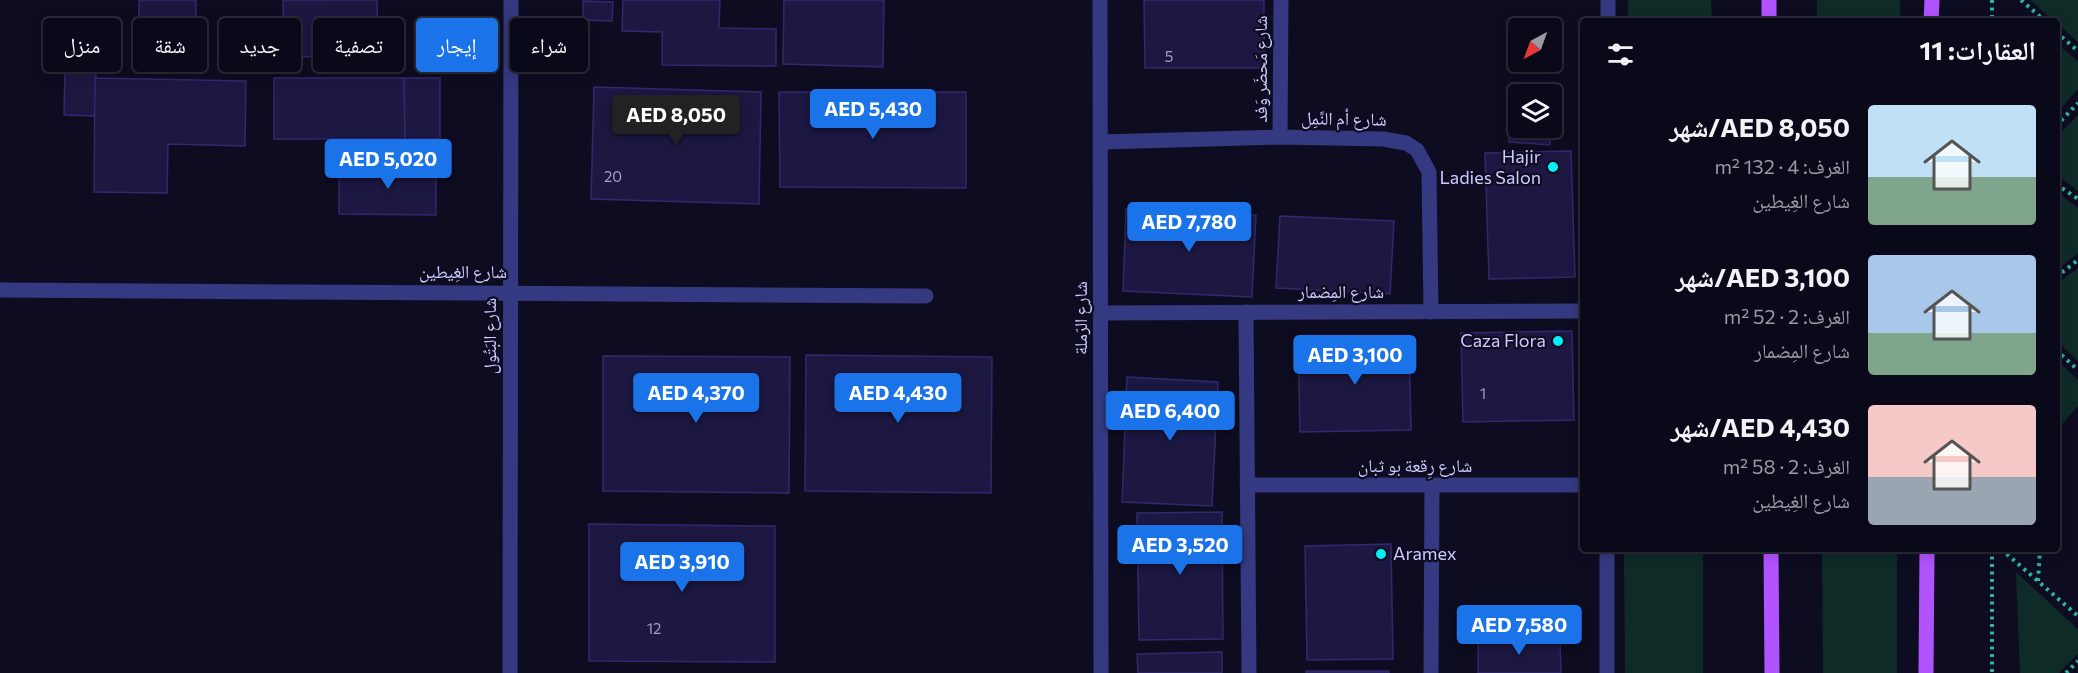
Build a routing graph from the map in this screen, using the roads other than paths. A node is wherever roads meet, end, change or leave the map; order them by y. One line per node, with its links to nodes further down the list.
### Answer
1 (511, 0): 13 (street, شارع البَتُول)
2 (1100, 0): 11 (street, شارع الرّملة)
3 (1281, 0): 10 (street, شارع مَحضَر وَفد)
4 (1608, 0): 7 (street)
5 (1769, 0): 8 (main road)
6 (1932, 2): 9 (main road)
7 (1608, 18)
8 (1769, 18)
9 (1932, 18)
10 (1280, 137): 11 (street, شارع أم النَّمِل); 17 (street, شارع أم النَّمِل)
11 (1102, 142): 18 (street, شارع الرّملة)
12 (0, 290): 13 (street, شارع الغِيطين)
13 (510, 292): 14 (street, شارع الغِيطين); 25 (street, شارع البَتُول)
14 (926, 296)
15 (1580, 311): 17 (street, شارع المِضمار)
16 (1246, 312): 17 (street, شارع المِضمار); 18 (street, شارع المِضمار); 19 (street)
17 (1431, 312)
18 (1100, 313): 26 (street, شارع الرّملة)
19 (1247, 485): 20 (street, شارع رِقعة بو ثبان); 27 (street)
20 (1432, 485): 21 (street, شارع رِقعة بو ثبان); 28 (street)
21 (1580, 485)
22 (1608, 552): 29 (street)
23 (1771, 552): 30 (main road)
24 (1927, 552): 31 (main road)
25 (510, 673)
26 (1101, 673)
27 (1249, 673)
28 (1431, 673)
29 (1607, 673)
30 (1772, 673)
31 (1926, 673)

